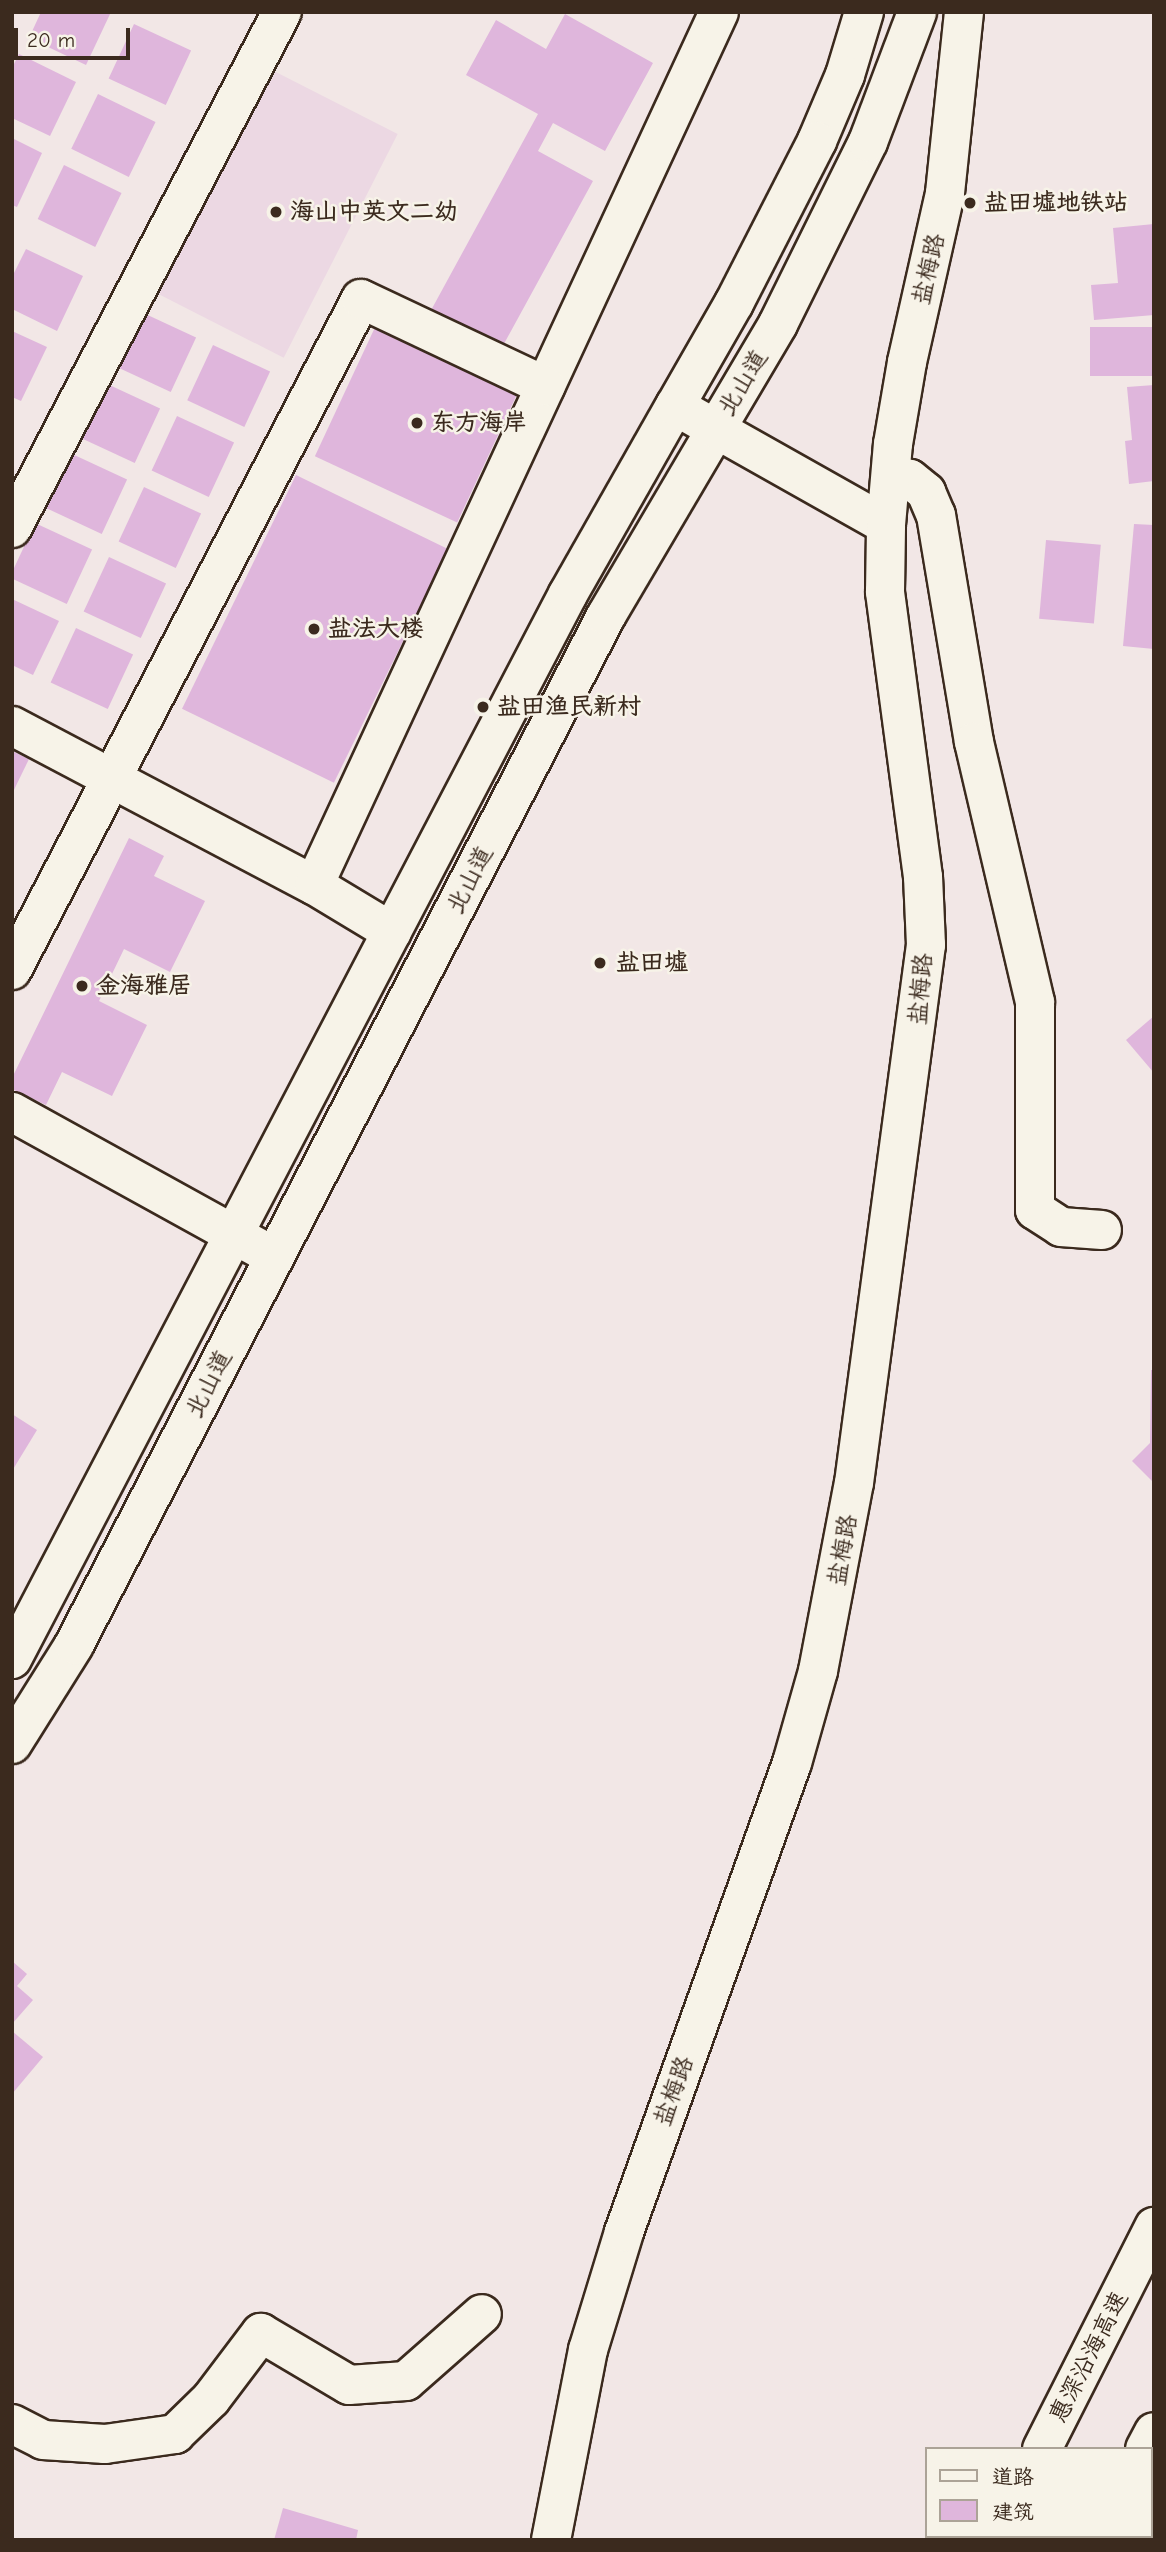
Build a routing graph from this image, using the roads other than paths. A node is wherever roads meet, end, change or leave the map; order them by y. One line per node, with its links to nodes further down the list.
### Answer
1 (282, 12): 11 (main road)
2 (719, 12): 6 (main road)
3 (864, 12): 7 (main road, 北山道)
4 (917, 12): 8 (main road, 北山道)
5 (964, 12): 9 (main road, 盐梅路)
6 (545, 386): 13 (main road); 14 (main road)
7 (675, 406): 8 (main road); 15 (main road, 北山道)
8 (716, 429): 10 (main road); 20 (main road, 北山道)
9 (891, 475): 10 (main road, 盐梅路); 18 (main road)
10 (886, 525): 27 (main road, 盐梅路)
11 (12, 528)
12 (12, 726): 13 (main road)
13 (112, 777): 14 (main road); 16 (main road)
14 (314, 885): 15 (main road)
15 (392, 932): 19 (main road, 北山道)
16 (12, 970)
17 (12, 1112): 19 (main road)
18 (1102, 1230)
19 (235, 1235): 20 (main road); 21 (main road, 北山道)
20 (275, 1257): 22 (main road, 北山道)
21 (12, 1659)
22 (12, 1744)
23 (1154, 2227): 26 (main road, 惠深沿海高速)
24 (482, 2314): 25 (main road)
25 (12, 2424)
26 (1043, 2447)
27 (551, 2540)

